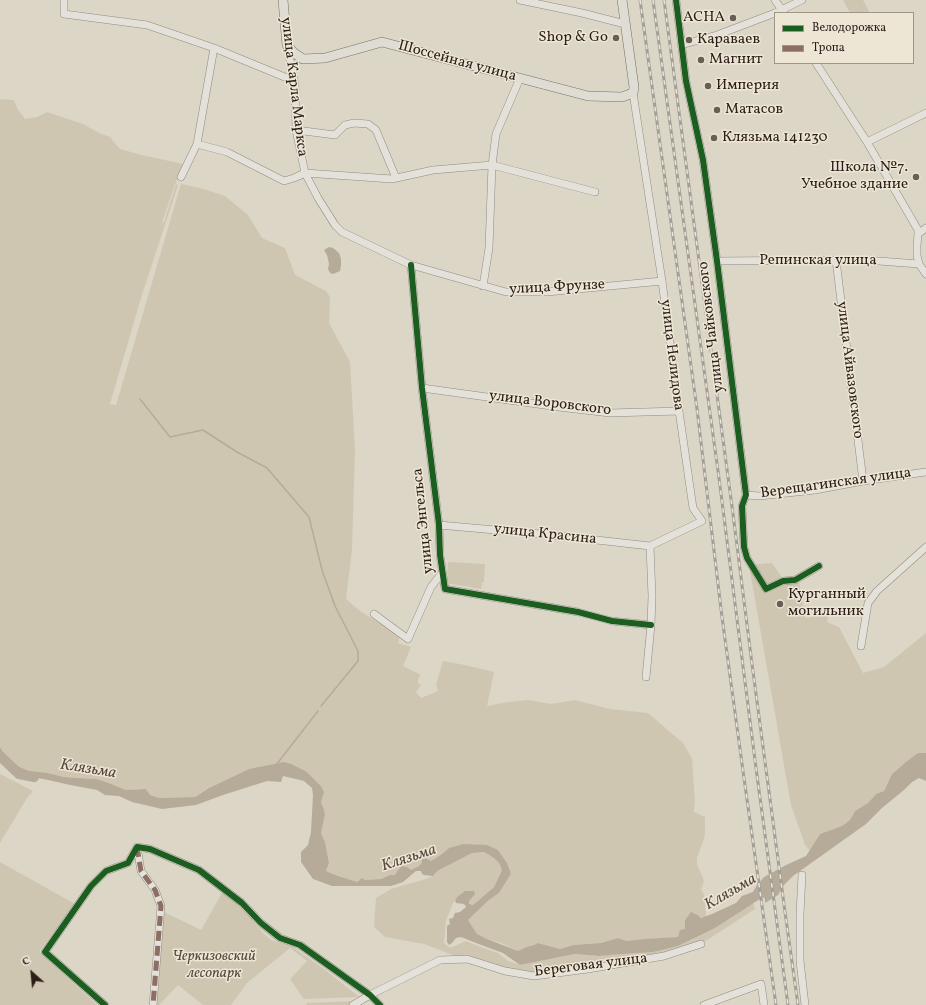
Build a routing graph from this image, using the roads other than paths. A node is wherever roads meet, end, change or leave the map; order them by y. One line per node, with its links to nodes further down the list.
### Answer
1 (64, 0): 13 (street)
2 (283, 0): 11 (main road, улица Карла Маркса)
3 (520, 0): 10 (street)
4 (622, 0): 10 (main road, улица Нелидова)
5 (676, 0): 12 (street, улица Чайковского)
6 (775, 0): 8 (street)
7 (802, 0): 8 (street)
8 (779, 12)
9 (774, 14): 12 (street)
10 (626, 24): 17 (main road, улица Нелидова)
11 (287, 45): 15 (main road, Шоссейная улица); 16 (street, улица Карла Маркса)
12 (681, 45): 30 (street, улица Чайковского)
13 (214, 48): 16 (street); 21 (street)
14 (817, 64): 20 (street)
15 (520, 78): 17 (main road, Шоссейная улица); 22 (street)
16 (295, 84): 19 (street, улица Карла Маркса)
17 (633, 93): 34 (street, улица Нелидова)
18 (926, 114): 20 (street)
19 (296, 130): 23 (street, улица Карла Маркса); 25 (street)
20 (867, 142): 28 (street)
21 (197, 144): 23 (street); 24 (street)
22 (492, 165): 25 (street); 26 (street); 35 (street)
23 (305, 173): 25 (street); 32 (street, улица Фрунзе)
24 (181, 176)
25 (396, 178)
26 (595, 192)
27 (926, 228): 28 (street)
28 (918, 234): 31 (street)
29 (836, 260): 30 (street, Репинская улица); 31 (street, Репинская улица); 39 (street, улица Айвазовского)
30 (717, 261): 40 (street, улица Чайковского)
31 (919, 264): 33 (street)
32 (411, 265): 35 (street, улица Фрунзе); 36 (street, улица Энгельса)
33 (926, 274)
34 (662, 280): 35 (street, улица Фрунзе); 37 (street, улица Нелидова)
35 (483, 286)
36 (422, 388): 37 (street, улица Воровского); 41 (street, улица Энгельса)
37 (679, 411): 42 (street, улица Нелидова)
38 (926, 472): 39 (street, Верещагинская улица)
39 (863, 481): 40 (street, Верещагинская улица)
40 (746, 495): 44 (street, улица Чайковского)
41 (439, 525): 42 (street, улица Красина); 45 (street, улица Энгельса)
42 (650, 546): 47 (street)
43 (926, 547): 48 (street)
44 (819, 566)
45 (442, 573): 46 (street); 47 (street, улица Энгельса)
46 (374, 614)
47 (651, 625): 49 (street)
48 (861, 646)
49 (646, 677)
50 (137, 847): 53 (street); 54 (street); 55 (street)
51 (802, 875): 60 (street)
52 (700, 944): 53 (street, Береговая улица)
53 (370, 996): 56 (street, Береговая улица); 57 (street)
54 (105, 1005)
55 (153, 1005)
56 (354, 1005)
57 (380, 1005)
58 (704, 1005): 59 (street)
59 (764, 1005)
60 (806, 1005)

